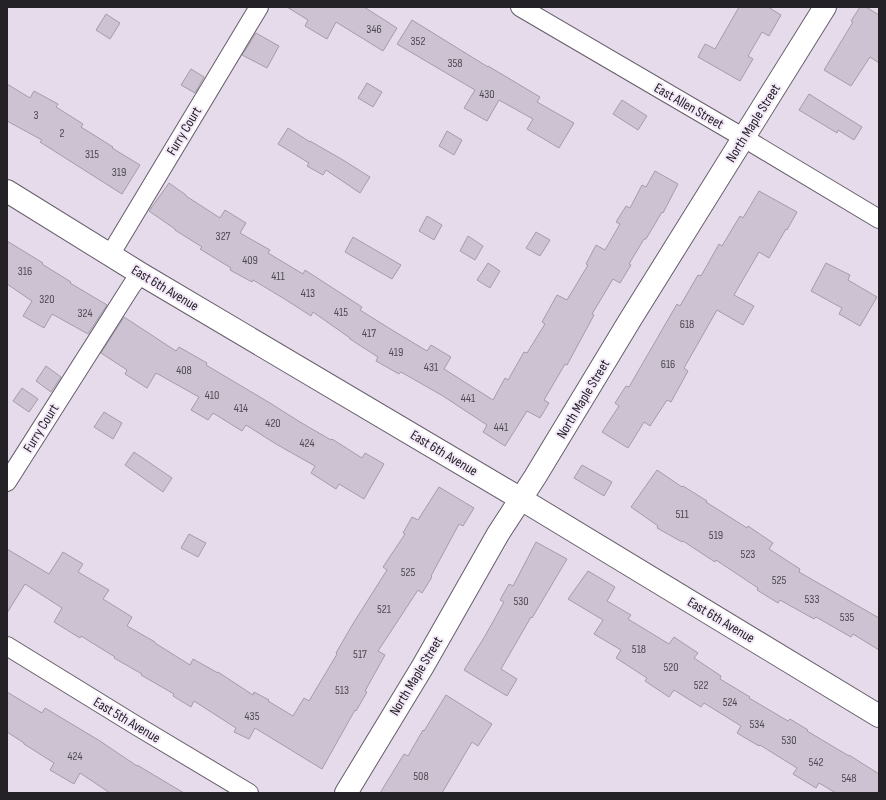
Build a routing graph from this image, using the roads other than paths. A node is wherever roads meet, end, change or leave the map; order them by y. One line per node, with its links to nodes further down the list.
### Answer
1 (259, 7): 7 (street, Furry Court)
2 (520, 7): 4 (street, East Allen Street)
3 (825, 7): 4 (street, North Maple Street)
4 (744, 138): 6 (street, East Allen Street); 10 (street, North Maple Street)
5 (7, 191): 7 (street, East 6th Avenue)
6 (879, 219)
7 (110, 255): 8 (street, East 6th Avenue)
8 (141, 274): 9 (street, Furry Court); 10 (street, East 6th Avenue)
9 (7, 482)
10 (522, 498): 12 (street, East 6th Avenue); 14 (street, North Maple Street)
11 (7, 646): 13 (street, East 5th Avenue)
12 (879, 716)
13 (249, 793)
14 (346, 793)

